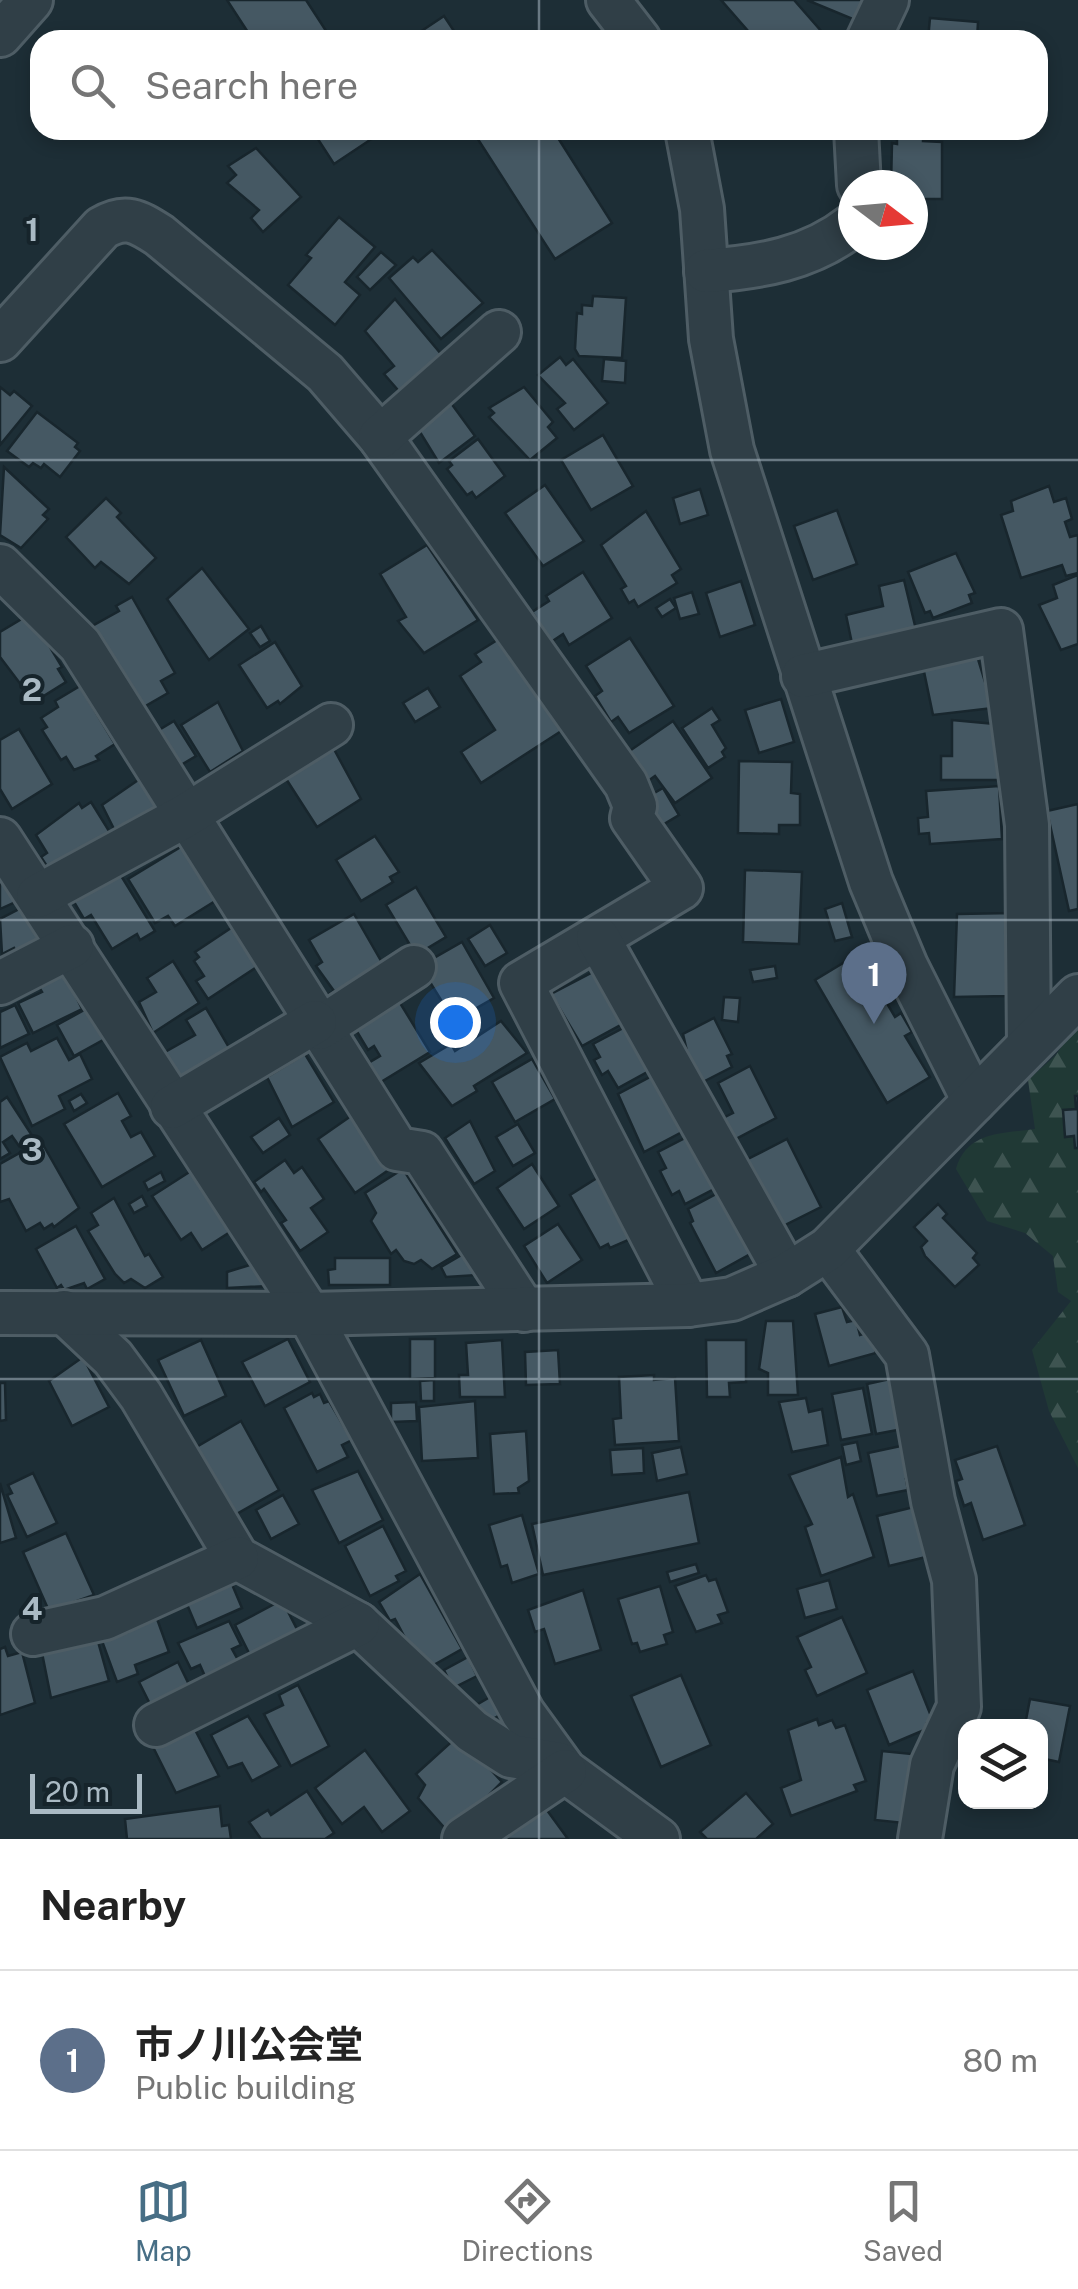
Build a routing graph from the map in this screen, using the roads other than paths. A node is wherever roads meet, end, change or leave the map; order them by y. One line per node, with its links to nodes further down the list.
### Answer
1 (31, 0): 6 (street)
2 (608, 0): 4 (street)
3 (887, 0): 5 (street)
4 (631, 30)
5 (873, 30)
6 (0, 35)
7 (689, 140): 11 (street)
8 (857, 140): 9 (street)
9 (858, 170)
10 (838, 236): 11 (street)
11 (706, 271): 16 (street)
12 (499, 332): 14 (street)
13 (0, 340): 14 (street)
14 (380, 436): 21 (street)
15 (0, 566): 18 (street)
16 (802, 676): 27 (street); 28 (street)
17 (331, 726): 18 (street)
18 (185, 816): 20 (street); 26 (street)
19 (0, 839): 20 (street)
20 (38, 896): 22 (street)
21 (598, 938): 31 (street); 32 (street)
22 (72, 946): 24 (street); 29 (street)
23 (414, 967): 26 (street)
24 (0, 983)
25 (1078, 996): 27 (street)
26 (318, 1025): 29 (street); 33 (street)
27 (1029, 1045): 28 (street)
28 (974, 1101): 30 (street)
29 (172, 1107): 36 (street)
30 (828, 1249): 31 (street); 44 (street)
31 (786, 1276): 32 (street)
32 (688, 1305): 33 (street)
33 (524, 1310): 36 (street)
34 (64, 1312): 35 (street); 36 (street); 37 (street)
35 (0, 1313)
36 (309, 1314): 41 (street)
37 (237, 1558): 38 (street); 39 (street)
38 (358, 1624): 40 (street); 41 (street)
39 (34, 1634)
40 (156, 1725)
41 (562, 1767): 42 (street); 43 (street)
42 (464, 1839)
43 (658, 1839)
44 (920, 1839)

